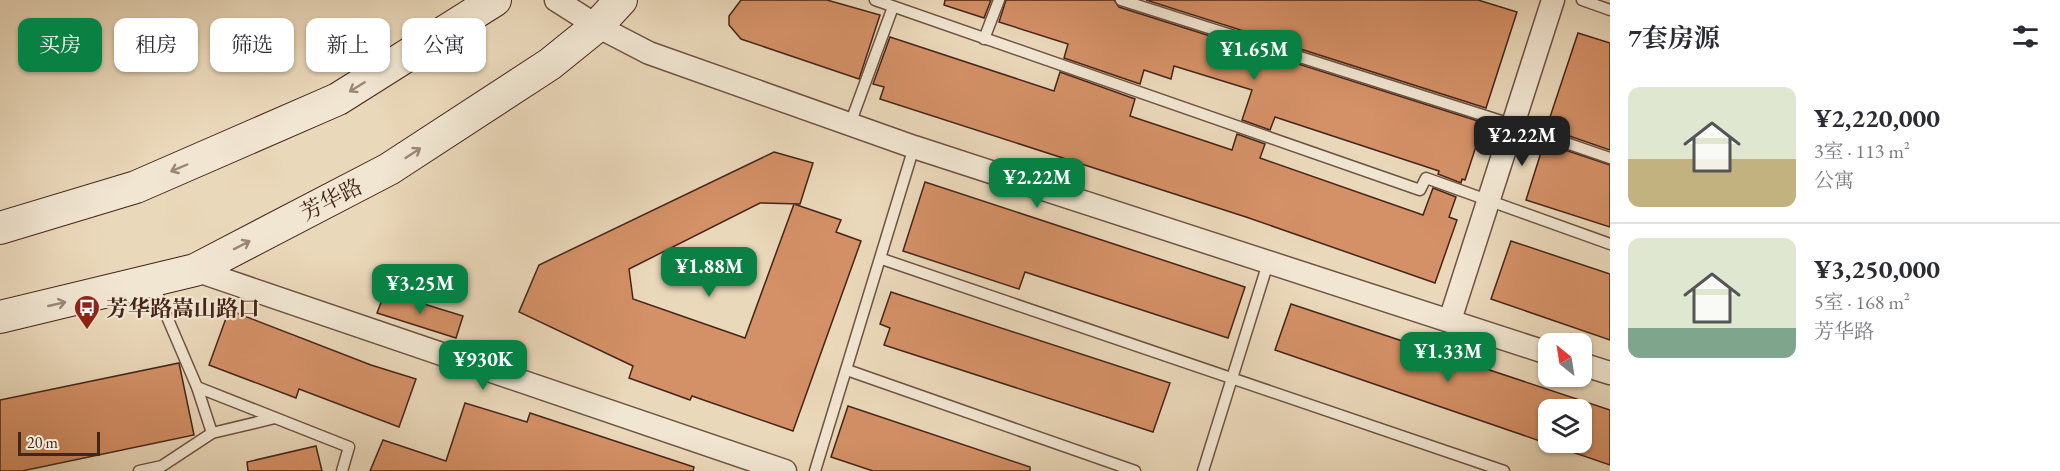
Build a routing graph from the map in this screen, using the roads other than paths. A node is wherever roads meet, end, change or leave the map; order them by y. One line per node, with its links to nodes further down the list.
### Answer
1 (495, 0): 18 (main road, one-way to 18)
2 (556, 0): 11 (street)
3 (621, 0): 11 (main road, 芳华路)
4 (875, 0): 9 (lane)
5 (999, 0): 12 (lane)
6 (1121, 0): 14 (lane)
7 (1552, 0): 14 (street)
8 (1582, 0): 10 (lane)
9 (893, 7): 12 (lane); 13 (lane)
10 (1610, 10)
11 (597, 26): 13 (street); 22 (main road, 芳华路, one-way to 11)
12 (984, 39): 17 (lane)
13 (850, 124): 15 (street)
14 (1514, 125): 16 (lane); 17 (street)
15 (914, 147): 20 (lane); 21 (street)
16 (1610, 158)
17 (1489, 201): 19 (lane); 25 (street)
18 (0, 228)
19 (1610, 244)
20 (882, 259): 28 (lane); 30 (lane)
21 (1268, 263): 25 (street); 30 (lane)
22 (195, 270): 23 (main road, 芳华路); 36 (street)
23 (152, 282): 24 (main road, 芳华路, one-way to 23); 31 (lane)
24 (0, 317)
25 (1450, 320): 26 (street)
26 (1538, 350)
27 (1592, 367): 29 (street)
28 (847, 370): 37 (lane); 38 (lane)
29 (1610, 373)
30 (1234, 379): 39 (lane); 40 (lane)
31 (197, 387): 32 (lane); 33 (lane)
32 (275, 418): 33 (lane); 35 (lane)
33 (212, 433): 34 (lane)
34 (139, 471)
35 (342, 471)
36 (785, 471)
37 (815, 471)
38 (1135, 471)
39 (1203, 471)
40 (1504, 471)

